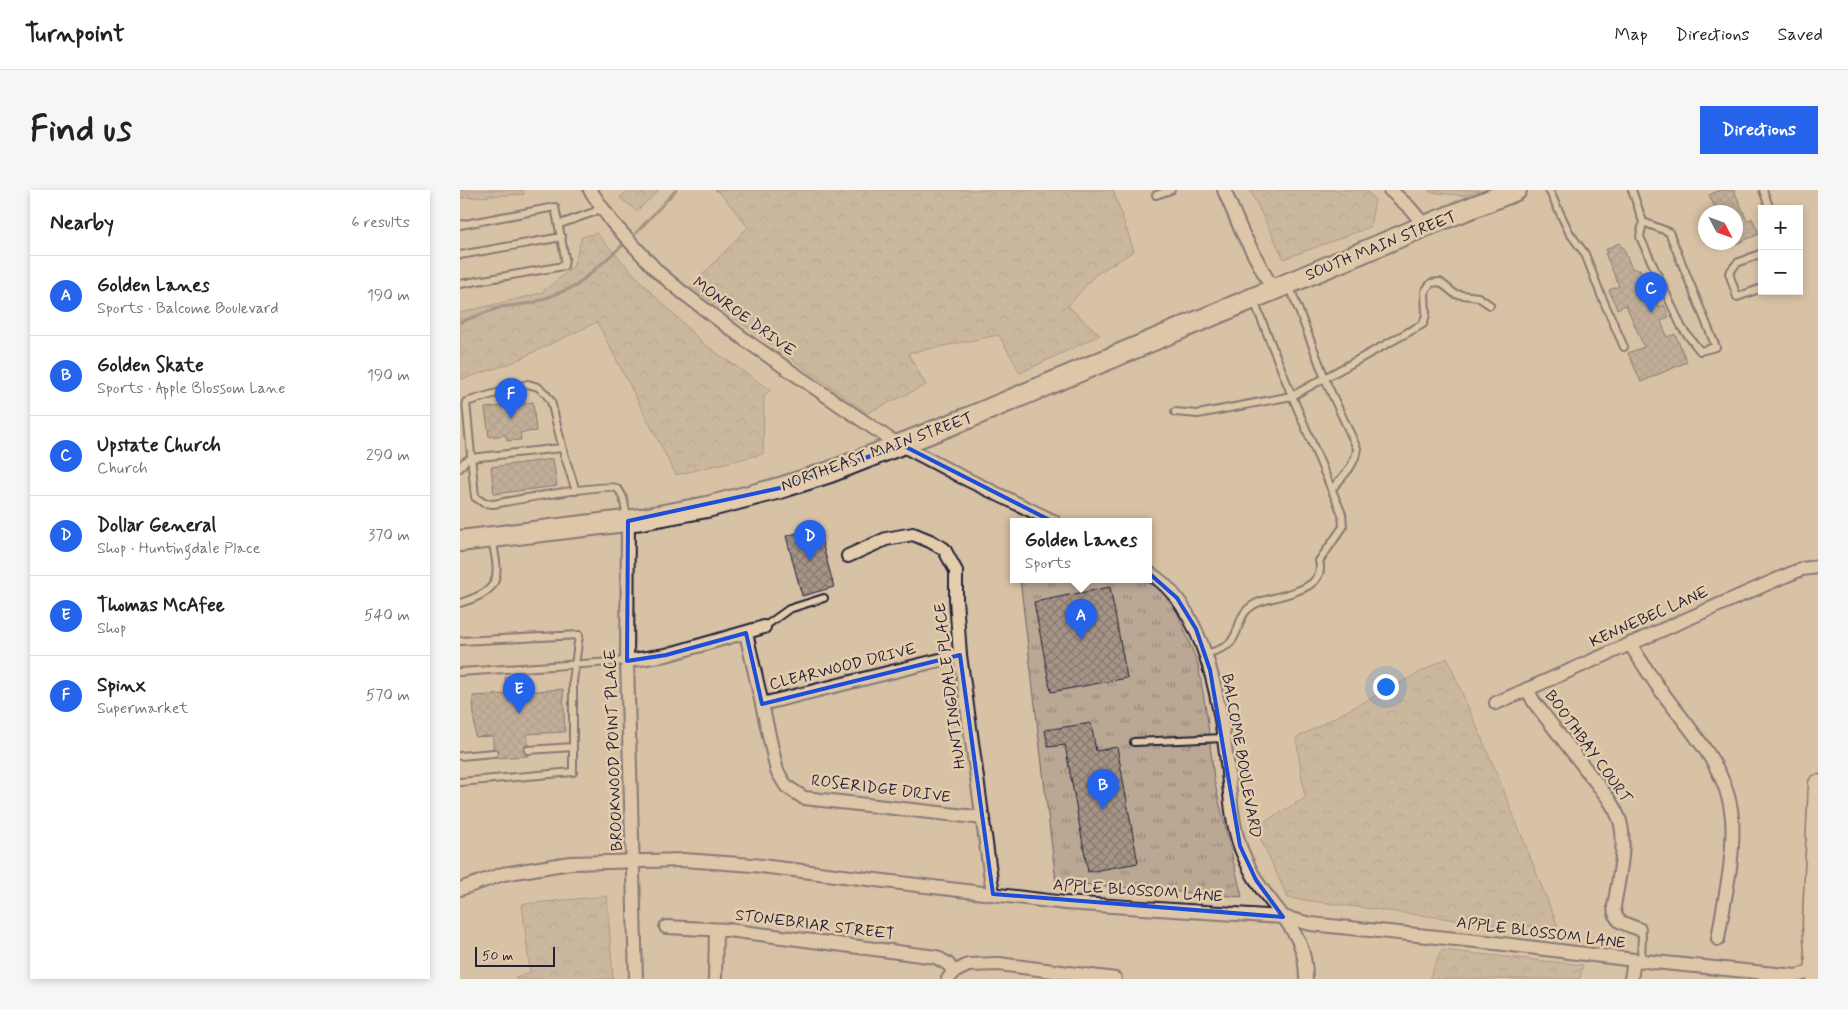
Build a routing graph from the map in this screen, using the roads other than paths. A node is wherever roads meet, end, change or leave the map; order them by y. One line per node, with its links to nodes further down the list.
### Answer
1 (590, 190): 11 (street, MONROE DRIVE)
2 (1171, 190): 9 (lane)
3 (1224, 190): 20 (street)
4 (1390, 190): 15 (street)
5 (1516, 190): 15 (main road, SOUTH MAIN STREET)
6 (1549, 190): 24 (lane)
7 (1632, 190): 12 (lane)
8 (1763, 190): 10 (lane)
9 (1156, 195)
10 (1769, 205)
11 (601, 207): 13 (lane); 28 (street, MONROE DRIVE)
12 (1643, 222): 12 (lane)
13 (560, 224): 14 (lane); 16 (lane)
14 (460, 226)
15 (1425, 226): 20 (main road, SOUTH MAIN STREET)
16 (562, 236): 17 (lane); 19 (lane)
17 (460, 255)
18 (1758, 255): 21 (lane)
19 (460, 284)
20 (1280, 287): 22 (main road, NORTHEAST MAIN STREET); 25 (lane)
21 (1758, 289)
22 (1253, 298): 26 (lane); 28 (main road, NORTHEAST MAIN STREET)
23 (1490, 305): 25 (lane)
24 (1624, 347)
25 (1326, 379): 26 (lane); 32 (lane)
26 (1292, 396): 27 (lane); 32 (lane)
27 (1176, 412)
28 (902, 445): 34 (street); 35 (main road, NORTHEAST MAIN STREET)
29 (562, 448): 30 (lane); 30 (lane); 33 (lane)
30 (471, 458): 31 (lane); 33 (lane)
31 (460, 468)
32 (1332, 489): 47 (lane)
33 (576, 491): 35 (lane)
34 (1046, 518)
35 (628, 521): 36 (main road, NORTHEAST MAIN STREET); 49 (street, BROOKWOOD POINT PLACE)
36 (491, 537): 37 (main road, NORTHEAST MAIN STREET); 42 (lane)
37 (460, 541)
38 (848, 556): 48 (street, HUNTINGDALE PLACE)
39 (1818, 567): 46 (street, KENNEBEC LANE)
40 (1152, 574): 47 (street, BALCOME BOULEVARD)
41 (824, 598): 43 (lane)
42 (460, 603)
43 (764, 627): 44 (street)
44 (746, 633): 49 (street); 54 (street, ROSERIDGE DRIVE)
45 (460, 641): 50 (lane)
46 (1630, 644): 52 (street, KENNEBEC LANE); 72 (street)
47 (1205, 654): 55 (street, BALCOME BOULEVARD)
48 (960, 655): 54 (street, CLEARWOOD DRIVE); 63 (street, HUNTINGDALE PLACE)
49 (627, 661): 50 (lane); 65 (street, BROOKWOOD POINT PLACE)
50 (576, 663): 51 (lane); 57 (lane)
51 (460, 672)
52 (1527, 689): 53 (street, KENNEBEC LANE); 70 (street, BOOTHBAY COURT)
53 (1496, 702)
54 (762, 704): 63 (street, ROSERIDGE DRIVE)
55 (1224, 738): 56 (lane); 68 (street, BALCOME BOULEVARD)
56 (1134, 742)
57 (573, 747): 58 (lane); 61 (lane)
58 (528, 750)
59 (494, 753): 60 (lane)
60 (460, 756)
61 (460, 782)
62 (1818, 784): 64 (street)
63 (984, 818): 67 (street, HUNTINGDALE PLACE)
64 (1816, 842): 74 (street)
65 (634, 861): 66 (street, APPLE BLOSSOM LANE); 67 (street, APPLE BLOSSOM LANE); 76 (street, BROOKWOOD POINT PLACE)
66 (460, 889)
67 (993, 894): 68 (street, APPLE BLOSSOM LANE)
68 (1283, 917): 73 (street, APPLE BLOSSOM LANE); 79 (street, BALCOME BOULEVARD)
69 (666, 927): 71 (street, STONEBRIAR STREET)
70 (1638, 929): 73 (lane)
71 (716, 931): 75 (street, STONEBRIAR STREET); 77 (street)
72 (1718, 939)
73 (1637, 960): 74 (street, APPLE BLOSSOM LANE); 80 (street)
74 (1815, 975)
75 (951, 976): 78 (street)
76 (636, 979)
77 (715, 979)
78 (1115, 979)
79 (1306, 979)
80 (1631, 979)

